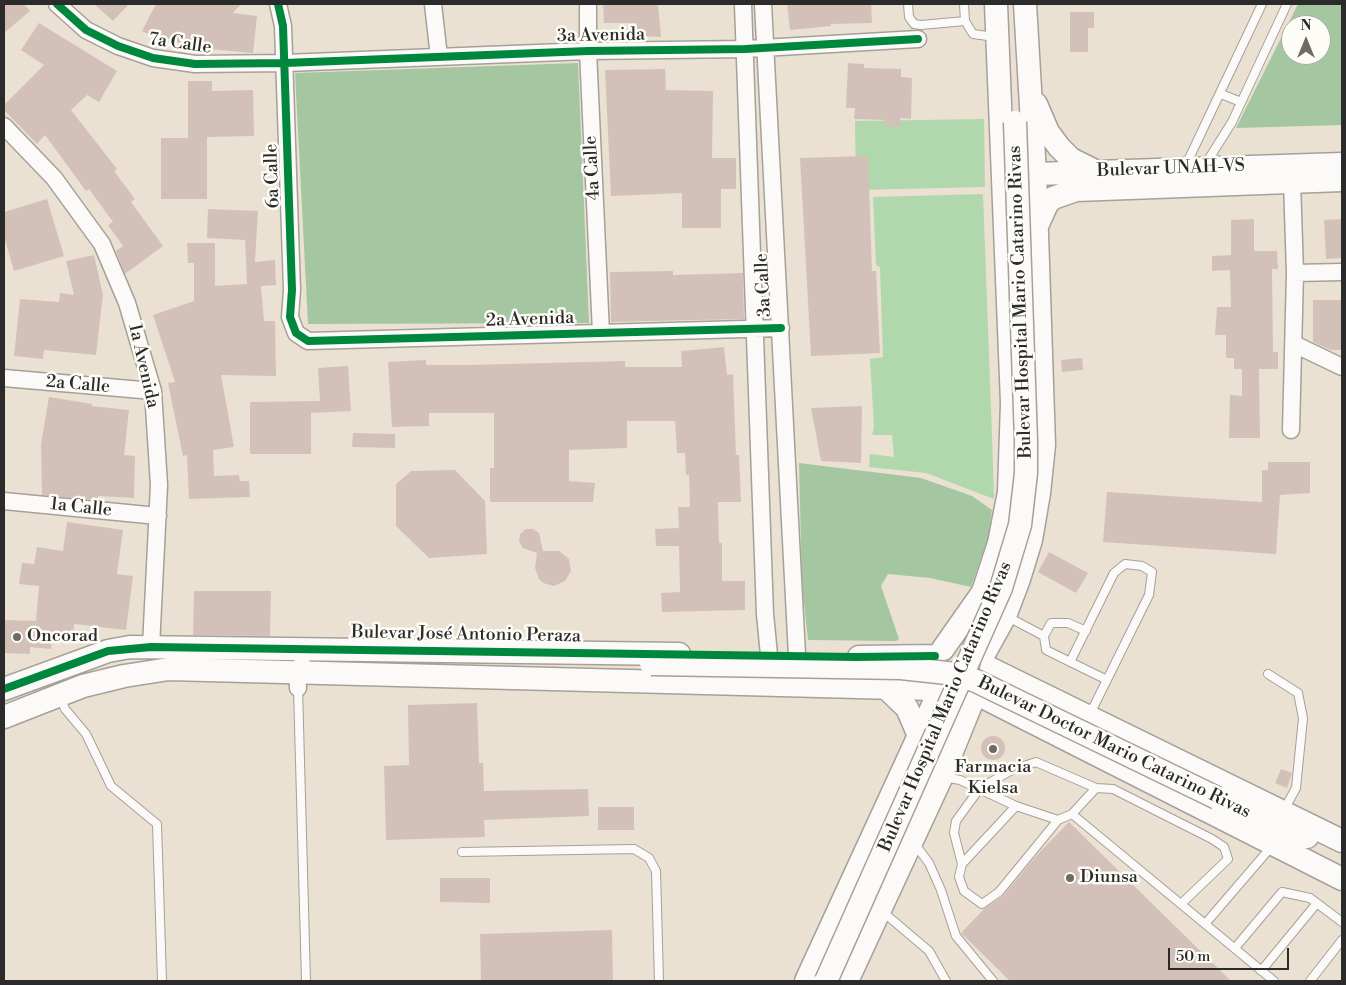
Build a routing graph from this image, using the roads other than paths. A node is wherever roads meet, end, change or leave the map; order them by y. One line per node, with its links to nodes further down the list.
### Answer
1 (57, 4): 21 (street, 7a Calle)
2 (278, 4): 21 (street, 6a Calle)
3 (433, 4): 20 (street)
4 (588, 4): 18 (street, 4a Calle)
5 (743, 4): 17 (street, 3a Calle)
6 (763, 4): 16 (street, 3a Calle)
7 (908, 4): 13 (lane)
8 (964, 4): 13 (lane)
9 (1262, 4): 23 (lane)
10 (1287, 4): 24 (lane)
11 (1025, 7): 19 (main road); 22 (main road, Bulevar Hospital Mario Catarino Rivas)
12 (996, 8): 14 (main road, Bulevar Hospital Mario Catarino Rivas); 19 (main road)
13 (965, 22): 14 (lane)
14 (996, 38): 32 (main road, Bulevar Hospital Mario Catarino Rivas)
15 (918, 39): 16 (street, 3a Avenida)
16 (767, 48): 17 (street, 3a Avenida); 36 (street, 3a Calle)
17 (745, 49): 18 (street, 3a Avenida); 37 (street, 3a Calle)
18 (588, 51): 20 (street, 3a Avenida); 38 (street, 4a Calle)
19 (1012, 54): 99 (main road, Bulevar Hospital Mario Catarino Rivas, bridge)
20 (439, 56): 21 (street, 3a Avenida)
21 (285, 63): 39 (street, 6a Calle)
22 (1030, 90): 28 (main road); 29 (main road, Bulevar Hospital Mario Catarino Rivas)
23 (1221, 94): 24 (lane); 27 (lane)
24 (1241, 102): 27 (lane)
25 (4, 126): 43 (street, 1a Avenida)
26 (1342, 164): 27 (main road, Bulevar UNAH-VS)
27 (1193, 168): 28 (main road, Bulevar UNAH-VS)
28 (1096, 171): 29 (main road, Bulevar UNAH-VS)
29 (1035, 174): 32 (main road, Bulevar UNAH-VS); 33 (main road, Bulevar Hospital Mario Catarino Rivas)
30 (1342, 180): 31 (main road, Bulevar UNAH-VS)
31 (1292, 181): 33 (main road, Bulevar UNAH-VS); 35 (street)
32 (1003, 188): 53 (main road, Bulevar Hospital Mario Catarino Rivas)
33 (1036, 227): 47 (main road, Bulevar Hospital Mario Catarino Rivas)
34 (1342, 272): 35 (street)
35 (1295, 273): 40 (street)
36 (781, 328): 37 (street, 2a Avenida); 55 (street, 3a Calle)
37 (754, 329): 38 (street, 2a Avenida); 54 (street, 3a Calle)
38 (601, 333): 39 (street, 2a Avenida)
39 (308, 341)
40 (1294, 344): 41 (street); 44 (street)
41 (1342, 367)
42 (4, 378): 43 (street, 2a Calle)
43 (153, 391): 46 (street, 1a Avenida)
44 (1291, 430)
45 (4, 501): 46 (street, 1a Calle)
46 (158, 516): 50 (street, 1a Avenida)
47 (1005, 616): 49 (lane); 56 (main road, Bulevar Hospital Mario Catarino Rivas)
48 (1086, 631): 49 (lane); 57 (lane); 62 (lane)
49 (1044, 636): 57 (lane)
50 (151, 646): 51 (main road, Bulevar José Antonio Peraza); 65 (main road, Bulevar José Antonio Peraza)
51 (390, 649): 52 (main road, Bulevar José Antonio Peraza); 61 (street)
52 (566, 652): 54 (main road, Bulevar José Antonio Peraza); 58 (main road)
53 (939, 652): 55 (main road, Bulevar José Antonio Peraza); 56 (main road); 66 (main road)
54 (768, 655): 55 (main road, Bulevar José Antonio Peraza); 63 (street, 3a Calle)
55 (797, 655)
56 (988, 662): 68 (main road); 69 (main road)
57 (1070, 662): 62 (lane)
58 (600, 663): 60 (main road); 79 (main road, Bulevar Doctor Mario Catarino Rivas, bridge)
59 (1268, 674): 76 (lane)
60 (567, 678): 61 (main road); 63 (main road)
61 (297, 679): 67 (main road); 96 (lane)
62 (1107, 680): 69 (lane)
63 (781, 684): 64 (main road)
64 (884, 686): 66 (main road); 71 (main road)
65 (4, 689)
66 (936, 692): 68 (main road); 71 (main road, Bulevar Hospital Mario Catarino Rivas)
67 (60, 694): 70 (main road); 95 (lane)
68 (976, 699): 72 (main road, Bulevar Hospital Mario Catarino Rivas); 82 (main road)
69 (1089, 716): 76 (main road)
70 (4, 717)
71 (919, 736): 98 (main road, Bulevar Hospital Mario Catarino Rivas)
72 (942, 776): 73 (lane); 80 (main road, Bulevar Hospital Mario Catarino Rivas)
73 (980, 788): 74 (lane); 75 (lane); 84 (lane)
74 (1096, 788): 77 (lane); 88 (lane)
75 (1016, 806): 78 (lane); 84 (lane)
76 (1283, 811): 81 (main road)
77 (1072, 814): 78 (lane); 88 (lane)
78 (1058, 820): 84 (lane)
79 (1296, 836): 81 (main road); 85 (main road)
80 (913, 842): 89 (main road, Bulevar Hospital Mario Catarino Rivas); 102 (lane)
81 (1342, 842)
82 (1273, 844): 85 (main road); 91 (lane)
83 (462, 852): 97 (lane)
84 (962, 864)
85 (1323, 868): 86 (main road)
86 (1342, 879)
87 (1318, 903): 90 (lane); 93 (lane); 94 (lane)
88 (1181, 904): 91 (lane)
89 (880, 910): 100 (main road, Bulevar Hospital Mario Catarino Rivas); 101 (lane)
90 (1342, 922)
91 (1205, 924): 93 (lane)
92 (1342, 940): 104 (lane)
93 (1235, 948): 94 (lane)
94 (1261, 971): 103 (lane)
95 (162, 981)
96 (306, 981)
97 (659, 981)
98 (806, 981)
99 (826, 981)
100 (847, 981)
101 (946, 981)
102 (993, 981)
103 (1274, 981)
104 (1310, 981)

